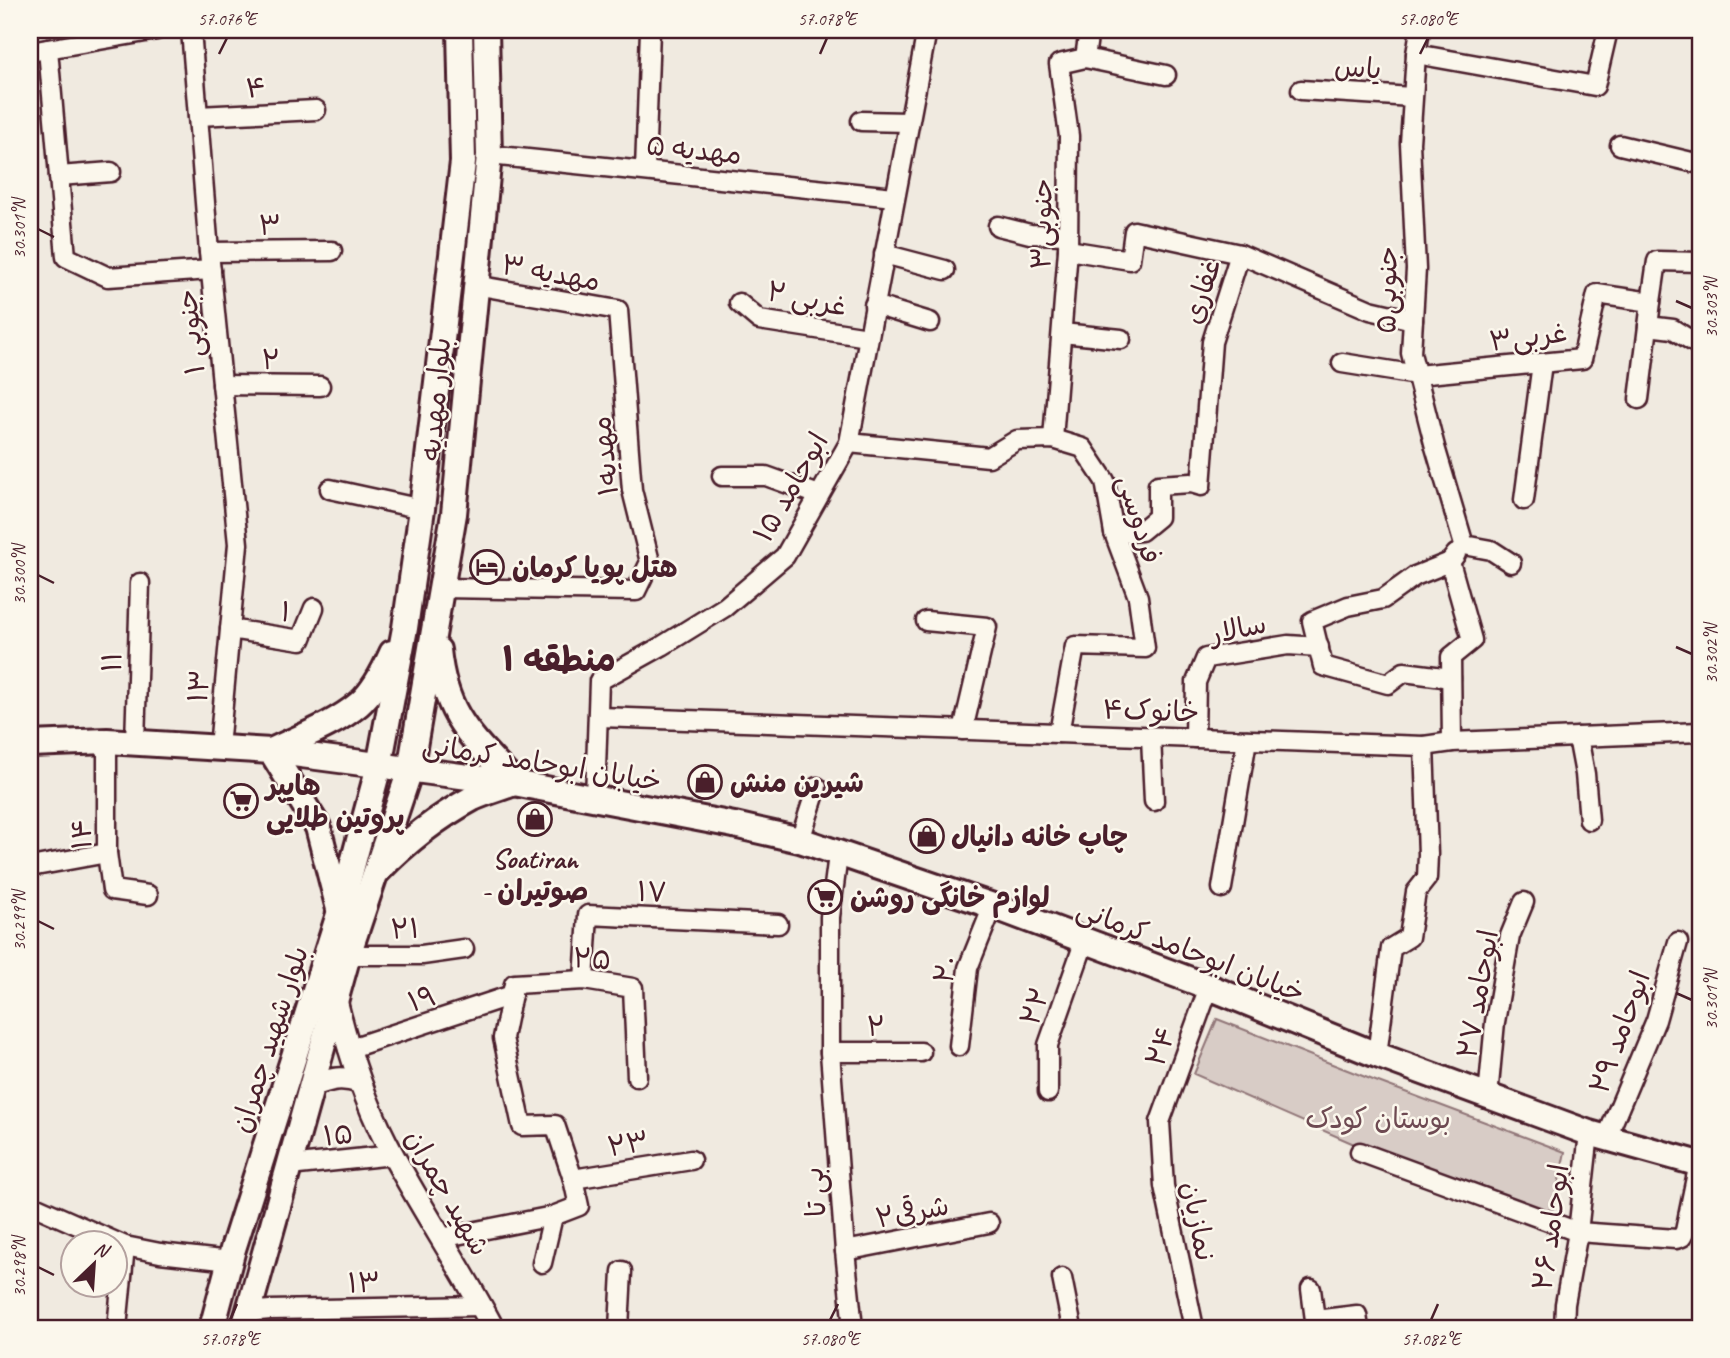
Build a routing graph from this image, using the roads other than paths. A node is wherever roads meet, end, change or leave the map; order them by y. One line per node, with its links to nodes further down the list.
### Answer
1 (157, 30): 10 (street)
2 (191, 30): 18 (street, ۱ جنوبی)
3 (460, 30): 60 (main road, بلوار مهدیه)
4 (486, 30): 22 (main road, بلوار مهدیه)
5 (650, 30): 24 (street)
6 (928, 30): 20 (street, ابوحامد ۱۵)
7 (1089, 30): 13 (street)
8 (1420, 30): 12 (street, جنوبی۵)
9 (1608, 30): 12 (street)
10 (48, 49): 11 (street); 26 (street)
11 (30, 52)
12 (1416, 54): 16 (street, جنوبی۵)
13 (1084, 58): 14 (street); 29 (street, جنوبی۳)
14 (1166, 75)
15 (1301, 90): 16 (street, یاس)
16 (1412, 96): 41 (street, جنوبی۵)
17 (316, 110): 18 (street, ۴)
18 (198, 116): 33 (street, ۱ جنوبی)
19 (862, 121): 20 (street)
20 (909, 122): 27 (street, ابوحامد ۱۵)
21 (1620, 145): 23 (street)
22 (489, 155): 24 (street, مهدیه ۵); 36 (main road, بلوار مهدیه)
23 (1700, 164)
24 (645, 170): 27 (street, مهدیه ۵)
25 (111, 173): 26 (street)
26 (59, 176): 33 (street)
27 (894, 197): 31 (street, ابوحامد ۱۵)
28 (998, 226): 29 (street)
29 (1067, 243): 32 (street); 44 (street, جنوبی۳)
30 (332, 251): 33 (street, ۳)
31 (884, 254): 35 (street); 39 (street, ابوحامد ۱۵)
32 (1240, 254): 41 (street, غفاری); 62 (street, غفاری)
33 (210, 261): 51 (street, ۱ جنوبی)
34 (1700, 262): 37 (street)
35 (945, 270)
36 (475, 285): 40 (street, مهدیه ۳); 61 (main road, بلوار مهدیه)
37 (1651, 302): 43 (street); 49 (street, غربی۳)
38 (739, 303): 45 (street, ۲ غربی)
39 (874, 305): 42 (street); 45 (street, ابوحامد ۱۵)
40 (618, 310): 67 (street, مهدیه۱)
41 (1413, 320): 50 (street, جنوبی۵)
42 (930, 322)
43 (1648, 326): 47 (street); 53 (street)
44 (1062, 333): 46 (street); 54 (street, جنوبی۳)
45 (869, 337): 55 (street, ابوحامد ۱۵)
46 (1121, 339)
47 (1700, 346)
48 (1342, 363): 50 (street, غربی۳)
49 (1542, 363): 50 (street, غربی۳); 59 (street)
50 (1417, 375): 63 (street, جنوبی۵)
51 (222, 385): 52 (street, ۲); 72 (street, ۱ جنوبی)
52 (320, 386)
53 (1639, 398)
54 (1053, 439): 55 (street, فردوسی); 62 (street, فردوسی)
55 (849, 443): 58 (street, ابوحامد ۱۵)
56 (722, 476): 58 (street)
57 (330, 489): 60 (street)
58 (819, 495): 75 (street, ابوحامد ۱۵)
59 (1524, 500)
60 (422, 509): 61 (main road); 71 (main road, بلوار مهدیه)
61 (454, 514): 67 (main road, بلوار مهدیه)
62 (1114, 533): 78 (street, فردوسی)
63 (1464, 545): 64 (street); 65 (street)
64 (1450, 562): 73 (street); 74 (street)
65 (1511, 563)
66 (140, 583): 84 (street, ۱۱)
67 (442, 588): 70 (main road, بلوار مهدیه)
68 (314, 608): 72 (street, ۱)
69 (926, 621): 76 (street)
70 (436, 625): 91 (main road, بلوار مهدیه); 92 (main road)
71 (405, 628): 89 (main road); 90 (main road, بلوار مهدیه)
72 (230, 629): 88 (street, ۱۳)
73 (1319, 648): 74 (street); 81 (street, سالار)
74 (1451, 678): 85 (street)
75 (600, 717): 76 (street, خانوک۴); 94 (street, ابوحامد ۱۵)
76 (963, 730): 78 (street, خانوک۴)
77 (1700, 732): 80 (street, خانوک۴)
78 (1059, 733): 79 (street, خانوک۴)
79 (1151, 737): 81 (street, خانوک۴); 95 (street)
80 (1578, 737): 85 (street, خانوک۴); 96 (street)
81 (1195, 738): 82 (street, خانوک۴)
82 (1247, 740): 87 (street, خانوک۴); 102 (street)
83 (107, 741): 84 (main road, خیابان ابوحامد کرمانی); 86 (main road, خیابان ابوحامد کرمانی); 98 (street, ۱۴)
84 (135, 742): 88 (main road, خیابان ابوحامد کرمانی)
85 (1452, 742): 87 (street, خانوک۴)
86 (30, 744)
87 (1424, 746): 120 (street)
88 (219, 747): 89 (main road, خیابان ابوحامد کرمانی)
89 (271, 751): 90 (main road, خیابان ابوحامد کرمانی); 106 (main road)
90 (379, 766): 91 (main road, خیابان ابوحامد کرمانی); 106 (main road, بلوار شهید چمران)
91 (410, 770): 92 (main road, خیابان ابوحامد کرمانی); 101 (main road, بلوار شهید چمران)
92 (514, 783): 94 (main road, خیابان ابوحامد کرمانی); 101 (main road)
93 (817, 787): 97 (street)
94 (595, 798): 97 (main road, خیابان ابوحامد کرمانی)
95 (1154, 801)
96 (1589, 820)
97 (800, 840): 99 (main road, خیابان ابوحامد کرمانی)
98 (107, 853): 100 (street); 103 (street, ۱۴)
99 (838, 855): 105 (main road, خیابان ابوحامد کرمانی); 118 (street, بی تا)
100 (30, 867)
101 (374, 874): 111 (main road, بلوار شهید چمران)
102 (1222, 888)
103 (148, 895)
104 (1524, 902): 125 (street, ابوحامد ۲۷)
105 (993, 906): 108 (main road, خیابان ابوحامد کرمانی); 116 (street, ۲۰)
106 (340, 911): 142 (main road, بلوار شهید چمران)
107 (778, 924): 112 (street, ۱۷)
108 (1085, 940): 113 (main road, خیابان ابوحامد کرمانی); 124 (street, ۲۲)
109 (1678, 942): 127 (street, ابوحامد ۲۹)
110 (464, 949): 111 (street, ۲۱)
111 (348, 955): 115 (main road, بلوار شهید چمران)
112 (584, 980): 114 (street, ۲۵); 121 (street, ۲۵)
113 (1209, 987): 120 (main road, خیابان ابوحامد کرمانی); 126 (street, ۲۴)
114 (512, 995): 117 (street, ۱۹); 133 (street)
115 (335, 1000): 117 (street, شهید چمران); 123 (main road, بلوار شهید چمران)
116 (959, 1046)
117 (348, 1049): 122 (street, شهید چمران)
118 (830, 1052): 119 (street, ۲); 141 (street, بی تا)
119 (921, 1052)
120 (1377, 1055): 125 (main road, خیابان ابوحامد کرمانی)
121 (637, 1077)
122 (359, 1082): 123 (street); 129 (street, شهید چمران)
123 (312, 1086): 132 (main road, بلوار شهید چمران)
124 (1048, 1092)
125 (1488, 1096): 127 (main road, خیابان ابوحامد کرمانی)
126 (1160, 1122): 156 (street, نمازیان)
127 (1598, 1136): 131 (main road, خیابان ابوحامد کرمانی); 138 (street, ابوحامد ۲۶)
128 (1360, 1152): 138 (street)
129 (393, 1155): 132 (street, ۱۵); 139 (street, شهید چمران)
130 (691, 1160): 133 (street, ۲۳)
131 (1700, 1163): 138 (street)
132 (289, 1166): 149 (main road, بلوار شهید چمران)
133 (573, 1179): 135 (street)
134 (30, 1204): 137 (street)
135 (553, 1216): 139 (street); 143 (street)
136 (989, 1223): 141 (street, شرقی۲)
137 (84, 1228)
138 (1578, 1232): 158 (street, ابوحامد ۲۶)
139 (441, 1238): 148 (street, شهید چمران)
140 (130, 1247): 142 (street)
141 (845, 1251): 154 (street, بی تا)
142 (230, 1261): 151 (main road, بلوار شهید چمران)
143 (542, 1263)
144 (622, 1271): 153 (street)
145 (1062, 1278): 155 (street)
146 (1311, 1289): 157 (street)
147 (120, 1298): 150 (street)
148 (481, 1306): 149 (street, ۱۳); 152 (street, شهید چمران)
149 (246, 1320)
150 (117, 1328)
151 (212, 1328)
152 (493, 1328)
153 (619, 1328)
154 (853, 1328)
155 (1072, 1328)
156 (1194, 1328)
157 (1359, 1328)
158 (1564, 1328)

